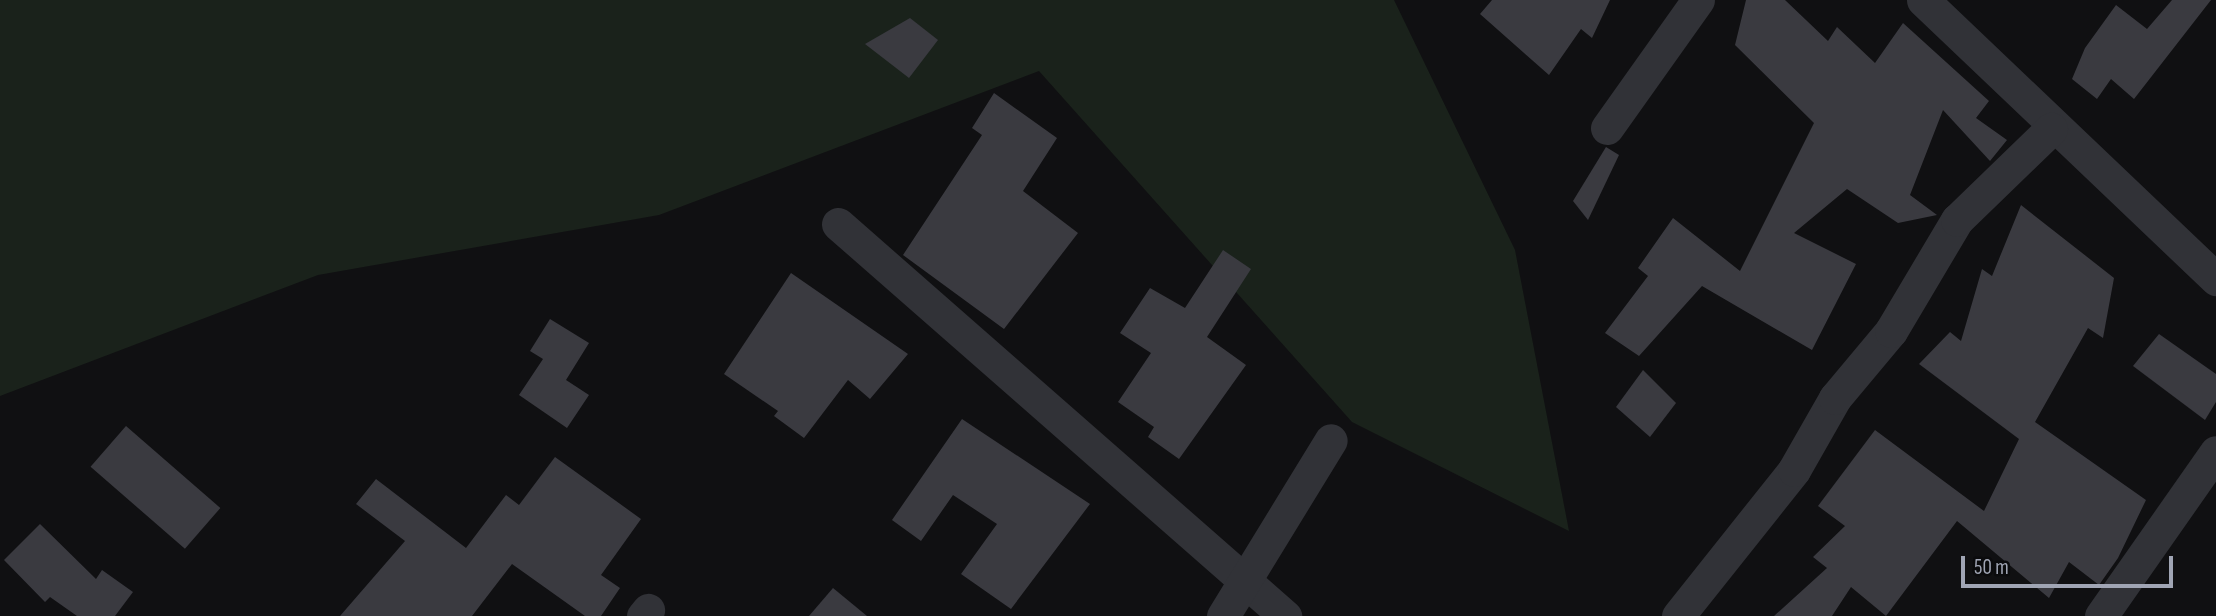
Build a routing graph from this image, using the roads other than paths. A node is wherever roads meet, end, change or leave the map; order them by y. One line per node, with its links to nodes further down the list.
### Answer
1 (1698, 0): 3 (street)
2 (1923, 0): 4 (street)
3 (1607, 128)
4 (2051, 128): 6 (street); 12 (street)
5 (838, 224): 9 (street)
6 (2216, 279)
7 (1331, 440): 9 (street)
8 (2216, 452): 13 (street)
9 (1245, 587): 10 (street); 11 (street)
10 (1223, 616)
11 (1285, 616)
12 (1678, 616)
13 (2101, 616)

